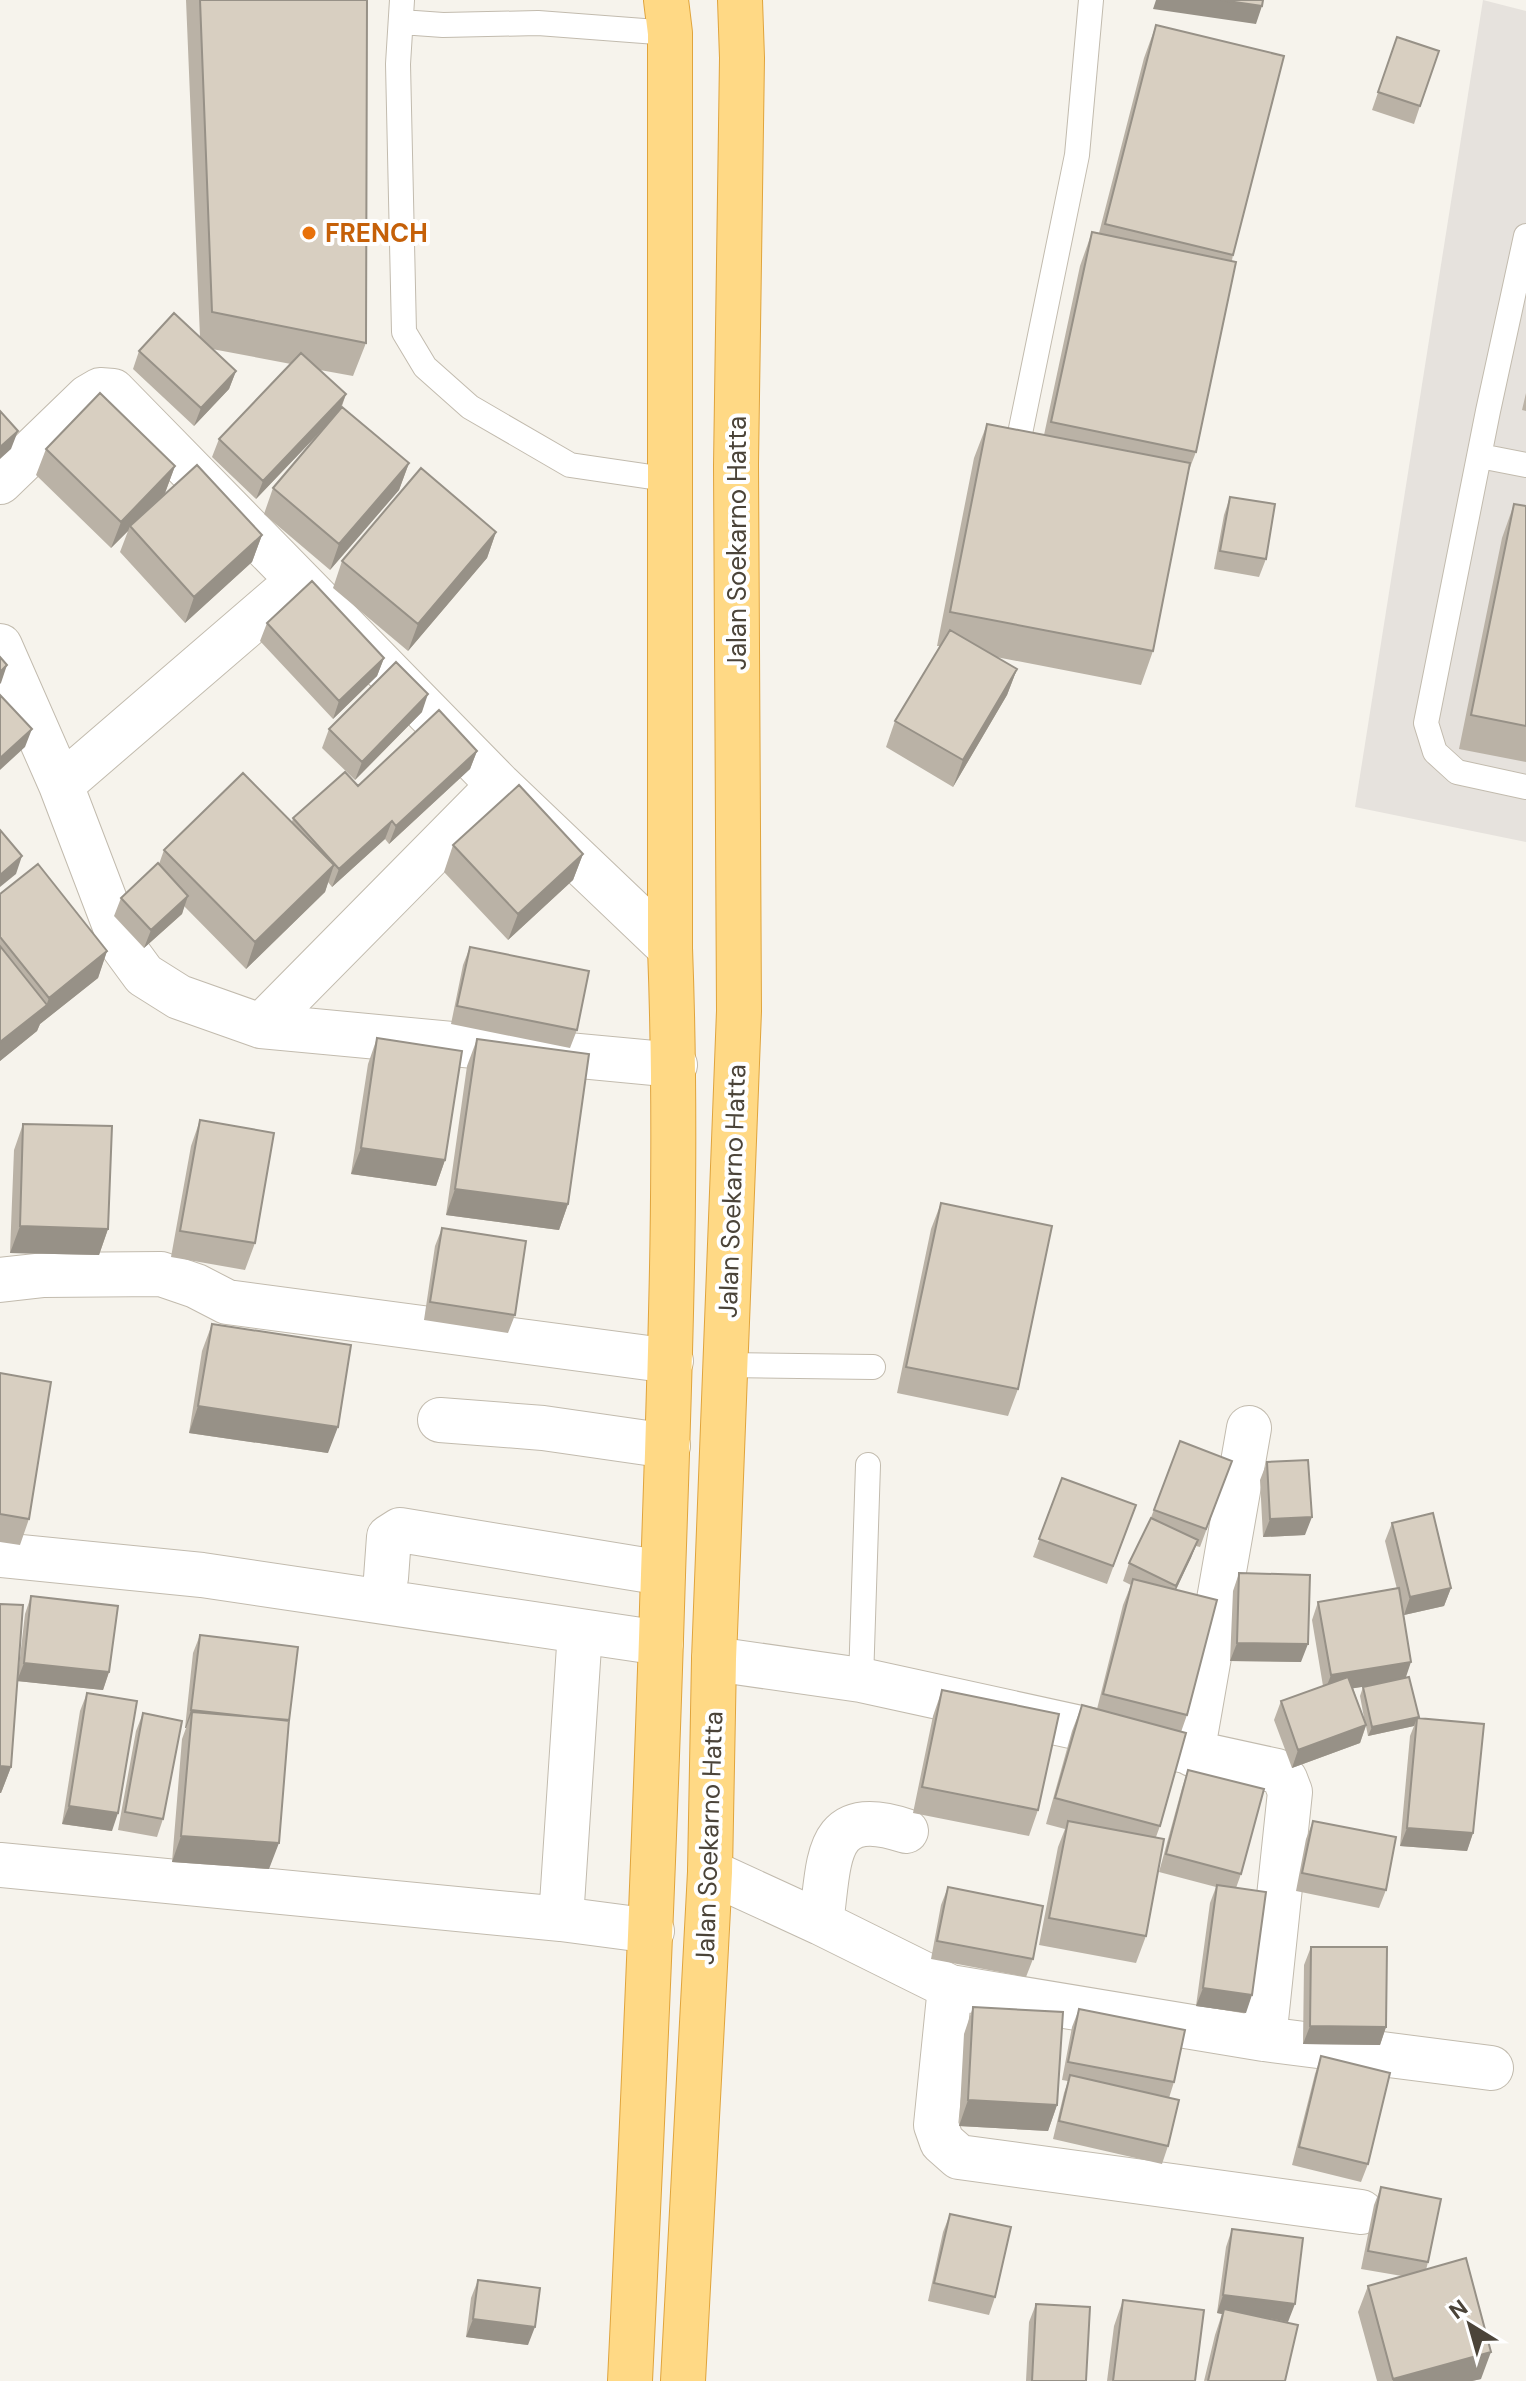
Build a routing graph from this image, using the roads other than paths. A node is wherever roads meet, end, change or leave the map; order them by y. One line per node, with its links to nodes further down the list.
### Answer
1 (740, 0): 6 (highway, Jalan Soekarno Hatta)
2 (768, 0): 6 (highway)
3 (1091, 0): 8 (lane)
4 (402, 11): 5 (lane); 11 (lane)
5 (668, 16): 11 (highway, Jalan Soekarno Hatta)
6 (742, 58): 23 (highway, Jalan Soekarno Hatta)
7 (1526, 236): 9 (lane)
8 (1016, 453)
9 (1480, 456): 10 (lane); 17 (lane)
10 (1526, 465)
11 (672, 480): 18 (highway, Jalan Soekarno Hatta)
12 (0, 482): 13 (street)
13 (298, 581): 15 (street); 16 (street)
14 (0, 646): 15 (street)
15 (61, 785): 19 (street)
16 (499, 785): 18 (street); 19 (street)
17 (1526, 787)
18 (670, 948): 20 (highway, Jalan Soekarno Hatta)
19 (261, 1026): 20 (street)
20 (675, 1065): 22 (highway, Jalan Soekarno Hatta)
21 (0, 1280): 22 (street)
22 (671, 1361): 27 (highway, Jalan Soekarno Hatta)
23 (725, 1365): 24 (lane); 34 (highway, Jalan Soekarno Hatta)
24 (873, 1367)
25 (440, 1420): 27 (street)
26 (1249, 1428): 36 (street)
27 (668, 1446): 30 (highway, Jalan Soekarno Hatta)
28 (868, 1465): 35 (lane)
29 (0, 1555): 32 (street)
30 (663, 1573): 31 (street); 33 (highway, Jalan Soekarno Hatta)
31 (386, 1578)
32 (580, 1631): 33 (street); 40 (street)
33 (661, 1643): 42 (highway, Jalan Soekarno Hatta)
34 (714, 1659): 35 (street); 39 (highway, Jalan Soekarno Hatta)
35 (861, 1680): 36 (street)
36 (1192, 1754): 44 (street)
37 (906, 1831): 41 (street)
38 (0, 1865): 40 (street)
39 (710, 1872): 41 (street); 48 (highway, Jalan Soekarno Hatta)
40 (561, 1919): 42 (street)
41 (821, 1923): 43 (street)
42 (652, 1931): 47 (highway, Jalan Soekarno Hatta)
43 (950, 1987): 44 (street); 46 (street)
44 (1264, 2039): 45 (street)
45 (1491, 2068)
46 (1361, 2212)
47 (630, 2381)
48 (683, 2381)

